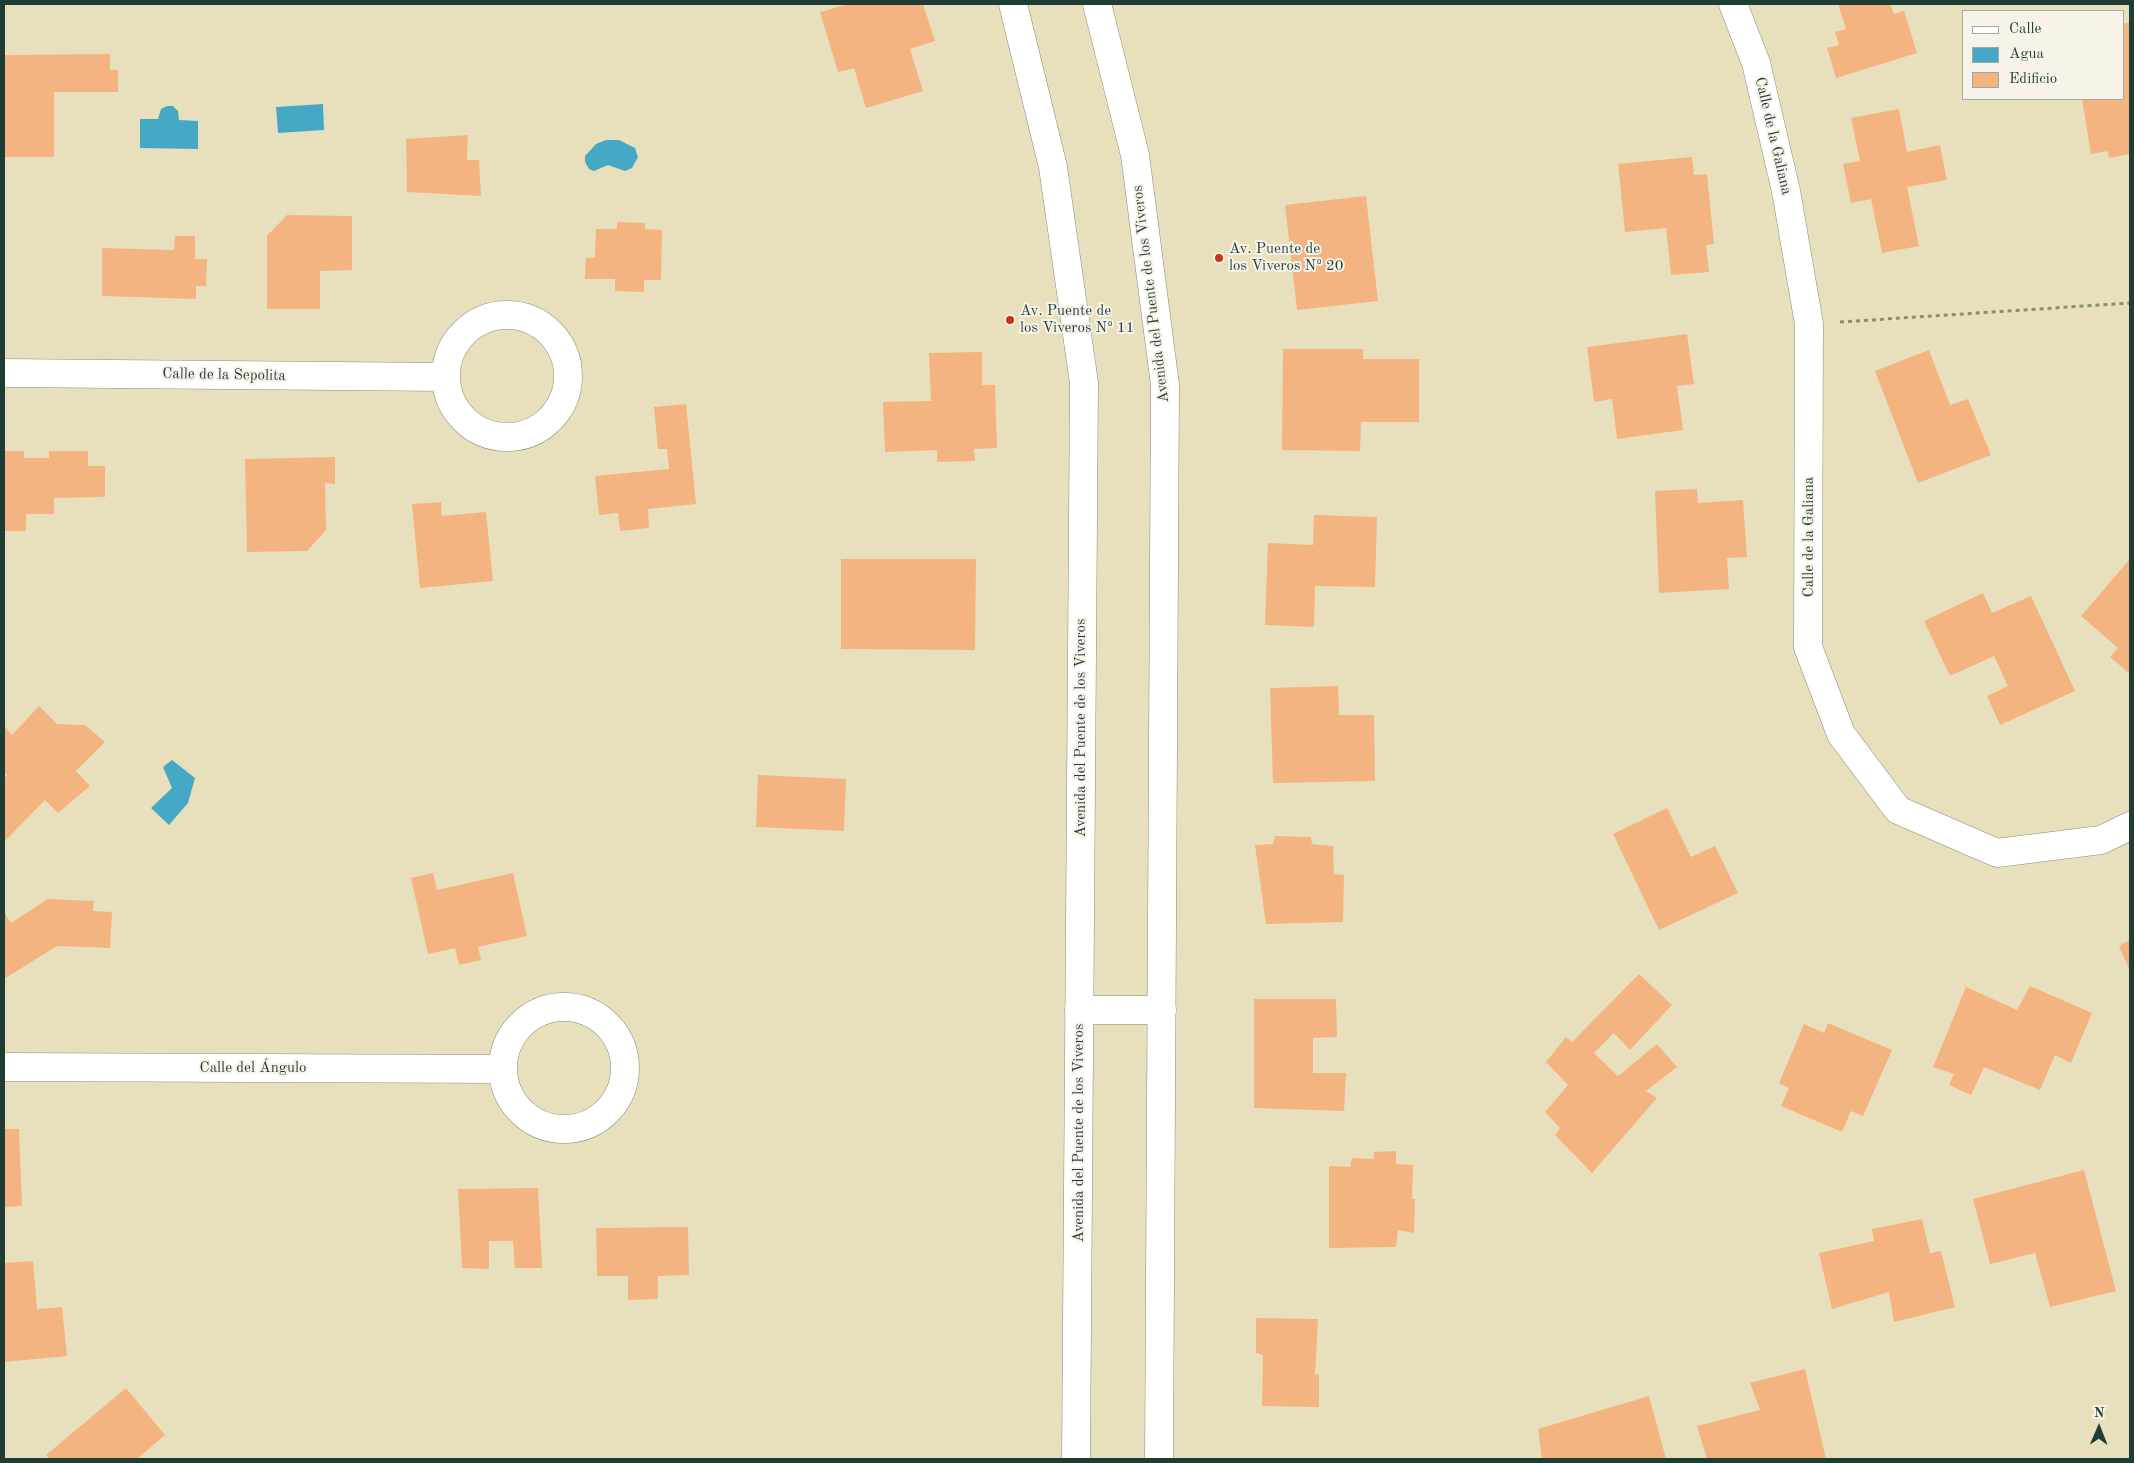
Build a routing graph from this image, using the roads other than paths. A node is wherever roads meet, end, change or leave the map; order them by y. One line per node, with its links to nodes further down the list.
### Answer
1 (1013, 4): 7 (street, Avenida del Puente de los Viveros)
2 (1097, 4): 8 (street, Avenida del Puente de los Viveros)
3 (1733, 4): 6 (street, Calle de la Galiana)
4 (4, 373): 5 (street, Calle de la Sepolita)
5 (445, 377): 5 (street)
6 (2130, 826)
7 (1079, 1010): 8 (street); 11 (street, Avenida del Puente de los Viveros)
8 (1162, 1010): 12 (street, Avenida del Puente de los Viveros)
9 (4, 1067): 10 (street, Calle del Ángulo)
10 (502, 1069): 10 (street)
11 (1076, 1459)
12 (1159, 1459)

